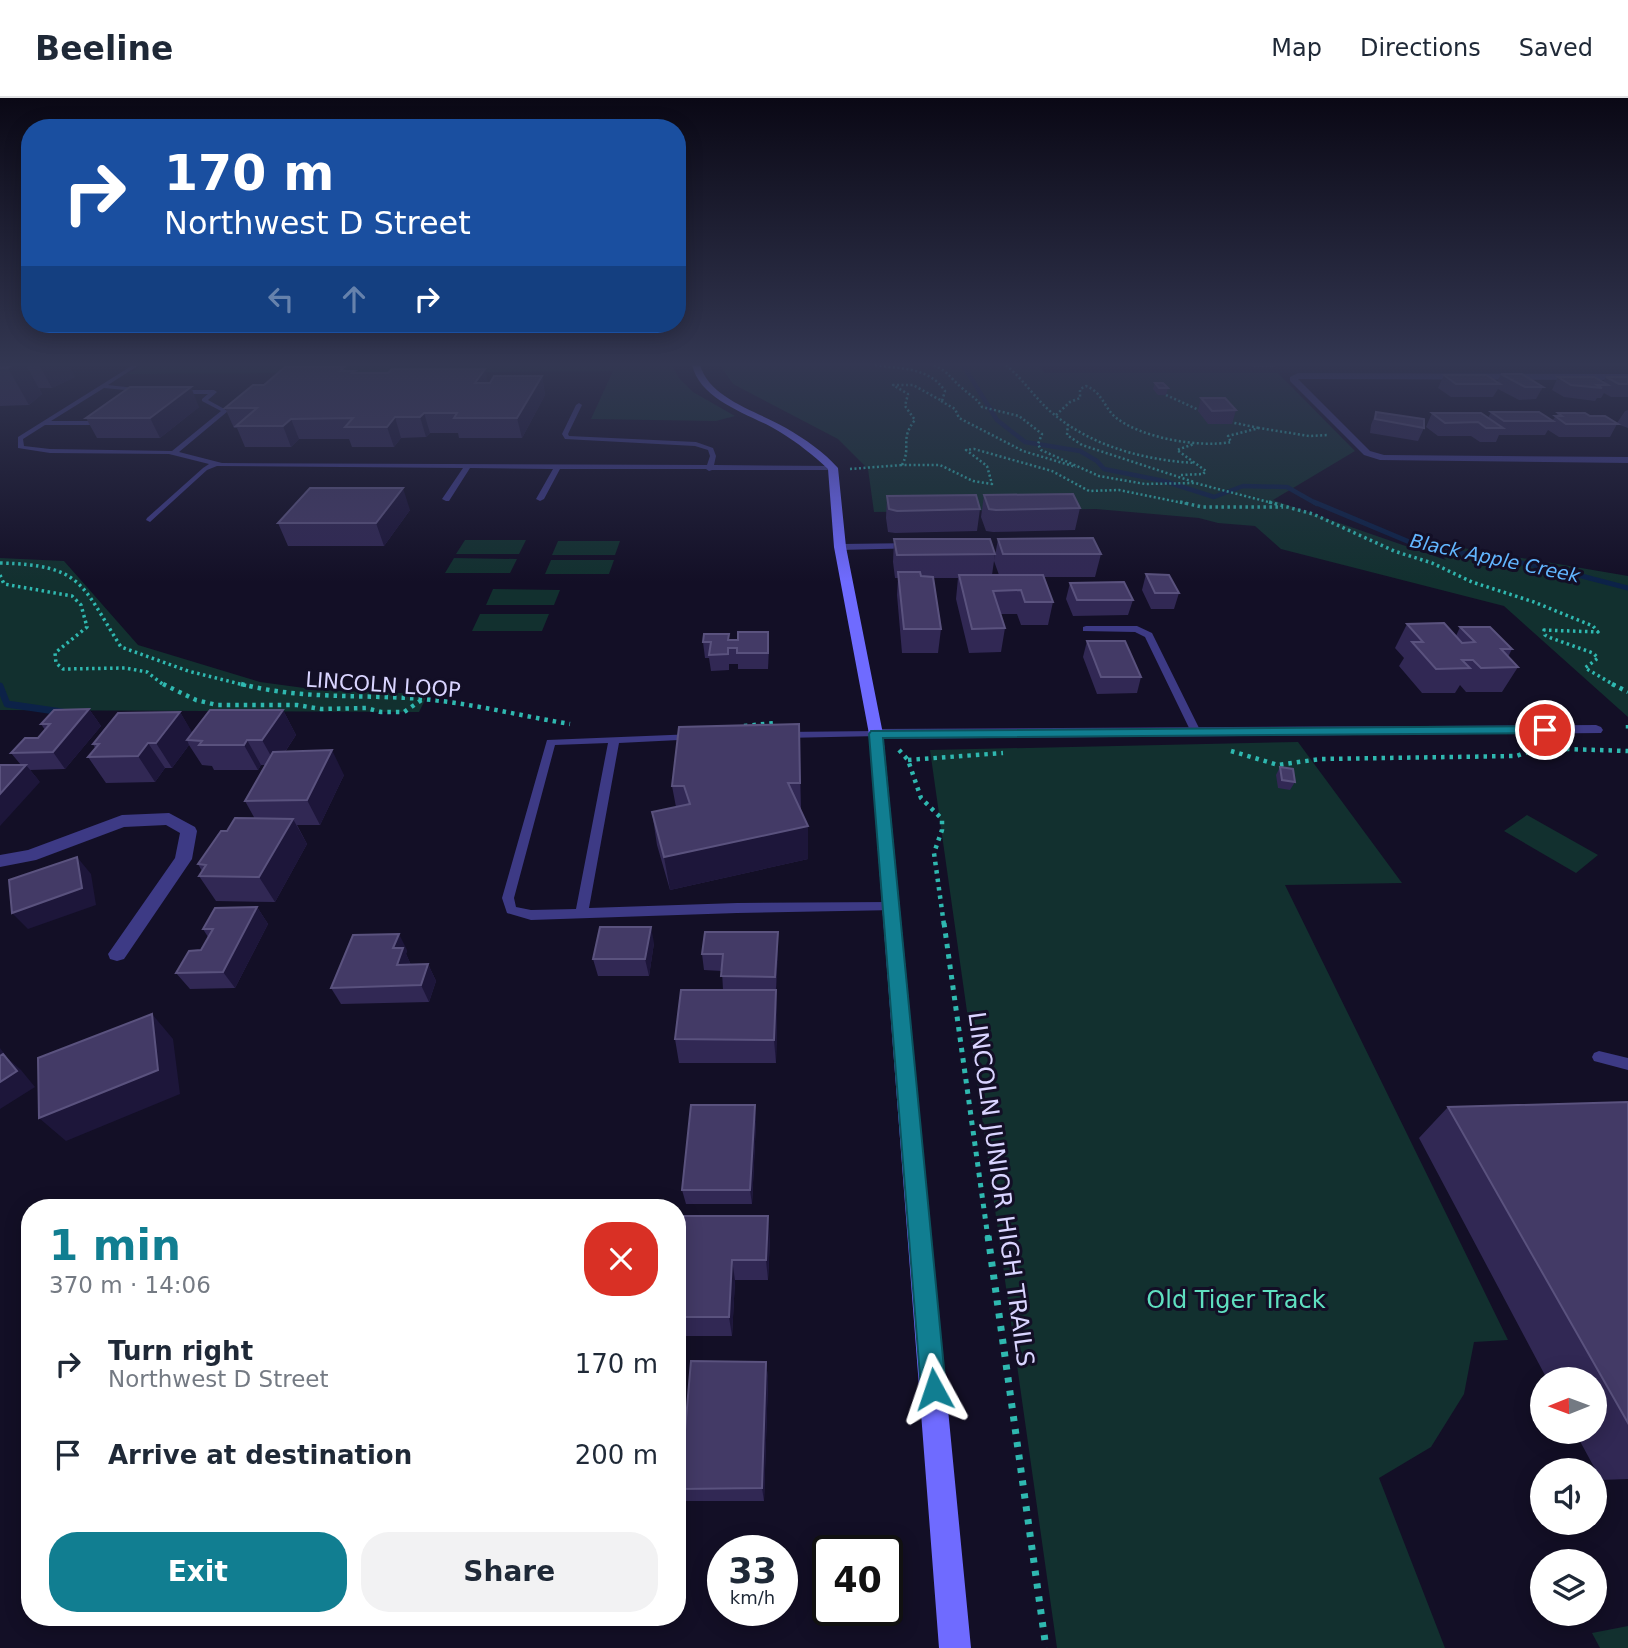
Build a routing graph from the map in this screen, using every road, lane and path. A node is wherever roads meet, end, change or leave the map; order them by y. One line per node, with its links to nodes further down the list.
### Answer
1 (21, 437): 14 (lane)
2 (193, 437): 14 (lane)
3 (566, 437): 23 (lane)
4 (794, 437): 21 (street)
5 (905, 437): 18 (path)
6 (997, 437): 22 (path)
7 (1041, 437): 22 (path)
8 (1070, 437): 25 (path)
9 (1091, 437): 17 (path)
10 (1168, 437): 13 (path)
11 (1229, 437): 13 (path)
12 (1351, 437): 15 (street)
13 (1194, 444): 17 (path)
14 (174, 453): 16 (lane)
15 (1628, 460)
16 (217, 463): 19 (lane); 30 (lane)
17 (1195, 463): 25 (path)
18 (902, 465): 24 (path); 29 (path)
19 (467, 467): 20 (lane); 27 (lane)
20 (557, 468): 23 (lane); 28 (lane)
21 (834, 468): 23 (lane); 32 (street)
22 (1080, 468): 26 (path)
23 (709, 469)
24 (849, 470)
25 (1180, 475): 26 (path)
26 (1195, 483): 29 (path)
27 (446, 499)
28 (540, 499)
29 (1295, 508): 36 (path)
30 (150, 520)
31 (930, 546): 32 (street)
32 (840, 547): 45 (street)
33 (0, 564): 37 (path, LINCOLN LOOP)
34 (0, 575): 37 (path)
35 (1086, 629): 44 (lane)
36 (1628, 692)
37 (423, 699): 40 (path, LINCOLN LOOP)
38 (785, 723): 41 (path)
39 (1628, 725): 43 (path)
40 (576, 726)
41 (737, 727)
42 (1597, 730): 44 (street)
43 (1628, 730)
44 (1196, 732): 45 (street)
45 (876, 734): 46 (lane); 57 (street)
46 (775, 735)
47 (708, 737): 48 (lane)
48 (614, 740): 58 (lane); 58 (lane)
49 (1224, 749): 50 (path)
50 (1552, 749)
51 (1564, 749): 53 (path)
52 (898, 750): 55 (path, LINCOLN JUNIOR HIGH TRAILS)
53 (1628, 751)
54 (1008, 752): 55 (path)
55 (908, 760): 63 (path, LINCOLN JUNIOR HIGH TRAILS)
56 (0, 861): 59 (street)
57 (892, 907): 58 (lane); 62 (street)
58 (582, 913)
59 (117, 954)
60 (1599, 1057): 61 (lane)
61 (1628, 1064)
62 (955, 1648)
63 (1046, 1648)

